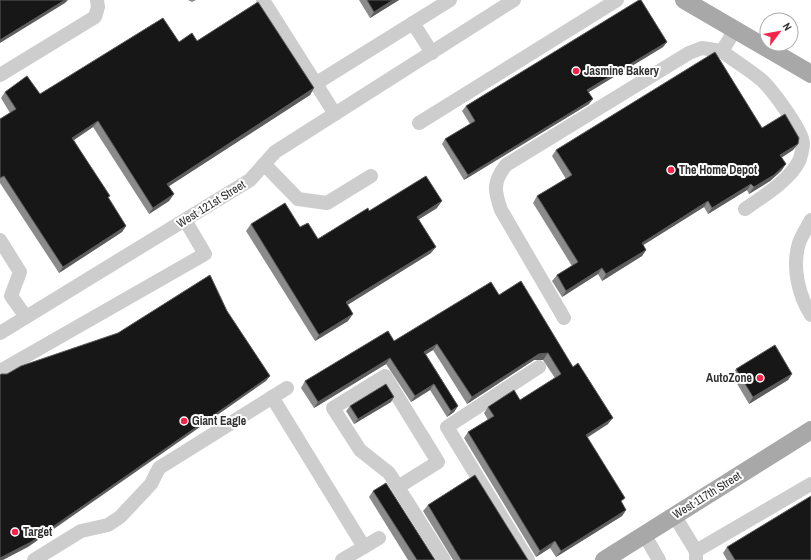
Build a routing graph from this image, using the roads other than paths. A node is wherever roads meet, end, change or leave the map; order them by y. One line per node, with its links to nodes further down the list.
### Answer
1 (97, 0): 12 (street)
2 (263, 0): 13 (street)
3 (450, 0): 7 (street)
4 (514, 0): 10 (street, West 121st Street)
5 (618, 0): 15 (street)
6 (684, 0): 8 (main road)
7 (413, 23): 10 (street); 13 (street)
8 (735, 30): 9 (street); 11 (main road)
9 (722, 51): 18 (street); 24 (street)
10 (432, 52): 14 (street, West 121st Street)
11 (811, 74)
12 (0, 75)
13 (316, 84): 14 (street)
14 (335, 114): 16 (street, West 121st Street)
15 (418, 123)
16 (264, 164): 17 (street); 19 (street, West 121st Street)
17 (371, 176)
18 (745, 209)
19 (185, 220): 23 (street, West 121st Street); 27 (street)
20 (811, 220): 22 (street)
21 (0, 240): 23 (street)
22 (811, 315)
23 (26, 318): 25 (street, West 121st Street)
24 (564, 318)
25 (0, 333)
26 (539, 367): 41 (street)
27 (0, 371)
28 (287, 388): 29 (street)
29 (272, 397): 36 (street); 38 (street)
30 (811, 430): 33 (main road, West 117th Street)
31 (811, 484): 37 (street)
32 (398, 487): 32 (street); 40 (street)
33 (674, 515): 34 (main road, West 117th Street); 37 (street)
34 (644, 534): 42 (main road, West 117th Street); 43 (street)
35 (379, 538): 36 (street)
36 (364, 547): 39 (street)
37 (696, 556)
38 (34, 560)
39 (342, 560)
40 (444, 560)
41 (528, 560)
42 (604, 560)
43 (659, 560)

